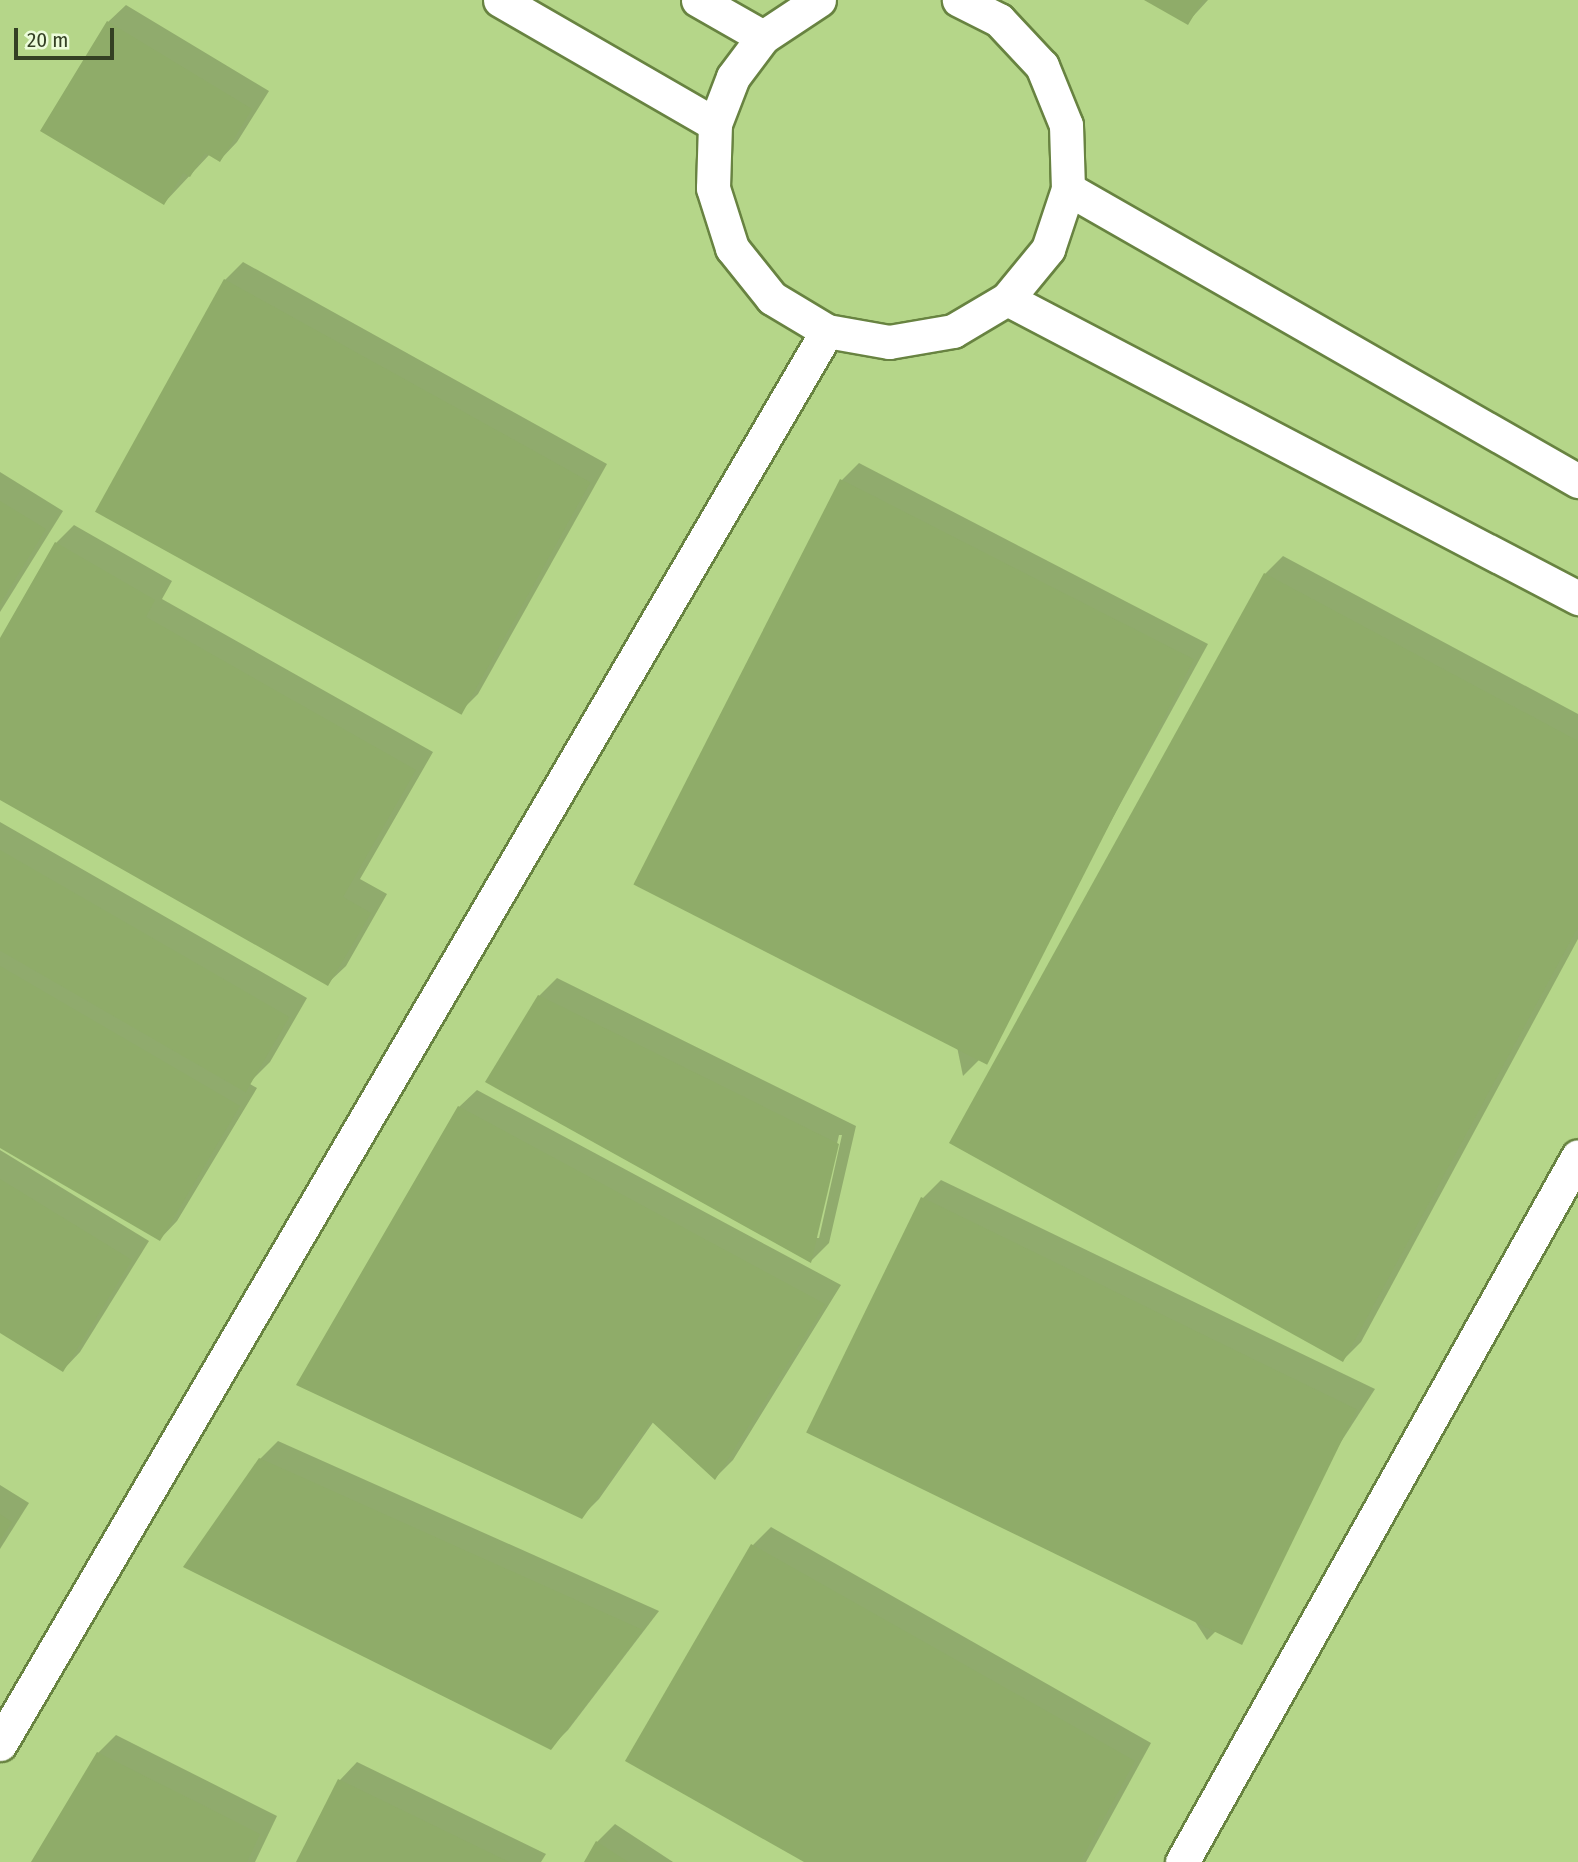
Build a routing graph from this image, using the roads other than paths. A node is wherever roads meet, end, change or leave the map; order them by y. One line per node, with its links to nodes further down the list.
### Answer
1 (500, 0): 6 (street)
2 (698, 0): 5 (street)
3 (819, 0): 5 (street)
4 (959, 0): 7 (street)
5 (763, 37): 6 (street)
6 (715, 124): 9 (street)
7 (1068, 189): 8 (street); 10 (street)
8 (1007, 299): 9 (street); 11 (street)
9 (827, 331): 13 (street)
10 (1578, 481)
11 (1578, 598)
12 (1578, 1156): 14 (street)
13 (0, 1744)
14 (1182, 1862)

